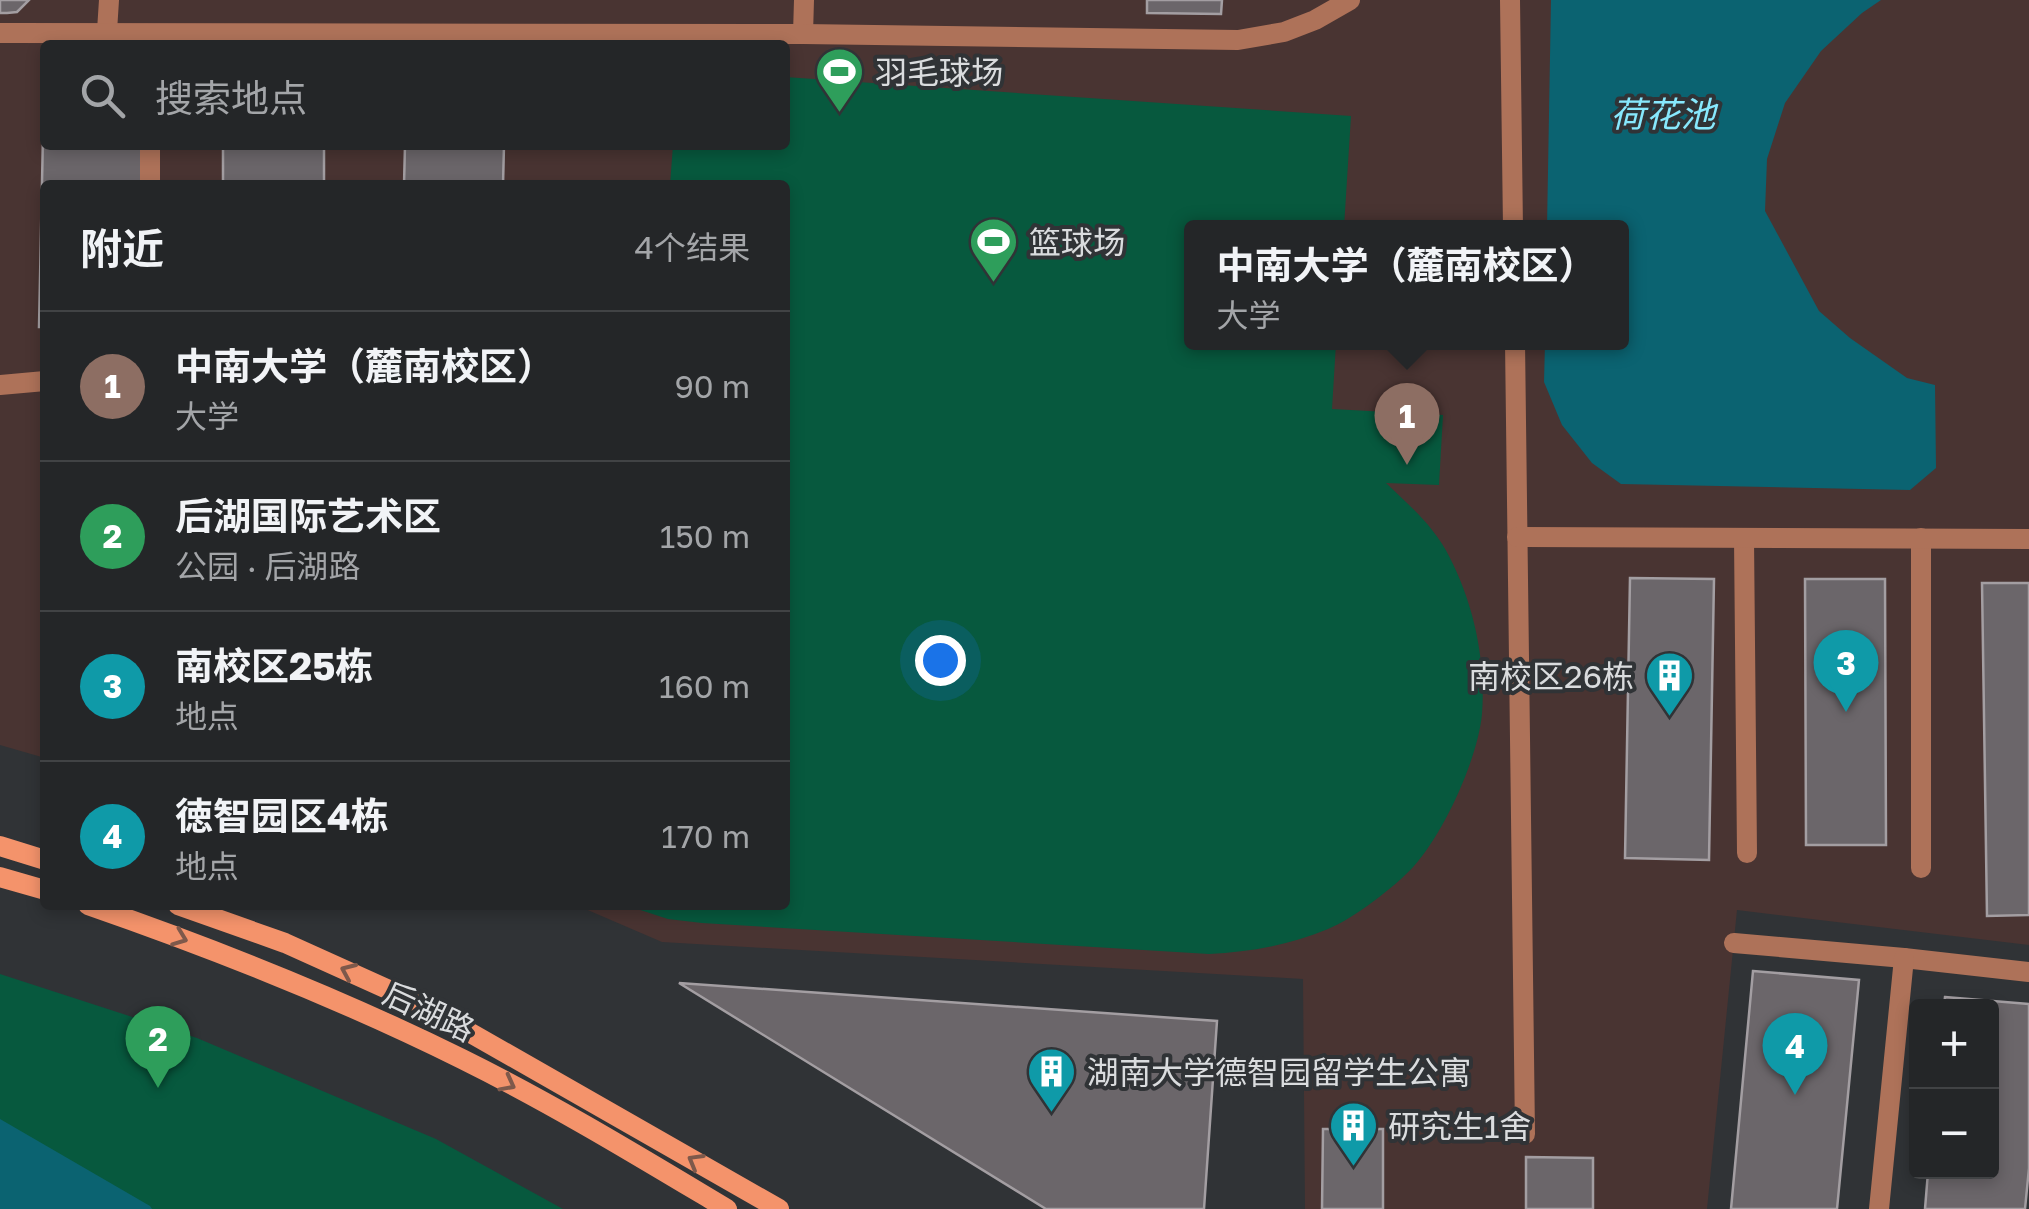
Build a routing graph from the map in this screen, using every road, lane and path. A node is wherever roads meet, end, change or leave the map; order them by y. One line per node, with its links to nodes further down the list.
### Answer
1 (108, 0): 5 (street)
2 (804, 0): 7 (street)
3 (1350, 0): 7 (street)
4 (1510, 0): 11 (street)
5 (107, 31): 6 (street); 8 (street)
6 (0, 32)
7 (803, 34): 8 (street)
8 (151, 38)
9 (150, 150): 10 (street)
10 (150, 180)
11 (1513, 220)
12 (1515, 350): 15 (street)
13 (40, 381): 14 (street)
14 (0, 385)
15 (1517, 536): 16 (street); 30 (street)
16 (1744, 538): 17 (street); 20 (street)
17 (1920, 538): 18 (street); 22 (street)
18 (2029, 539)
19 (0, 846): 21 (main road)
20 (1747, 853)
21 (40, 858)
22 (1921, 868)
23 (0, 878): 24 (main road)
24 (40, 889)
25 (102, 910): 31 (main road, 后湖路, one-way to 31)
26 (192, 910): 32 (main road, 后湖路, one-way to 26)
27 (1734, 943): 28 (street)
28 (1904, 958): 29 (street); 33 (street)
29 (2029, 972)
30 (1524, 1134)
31 (727, 1209)
32 (779, 1209)
33 (1879, 1209)

